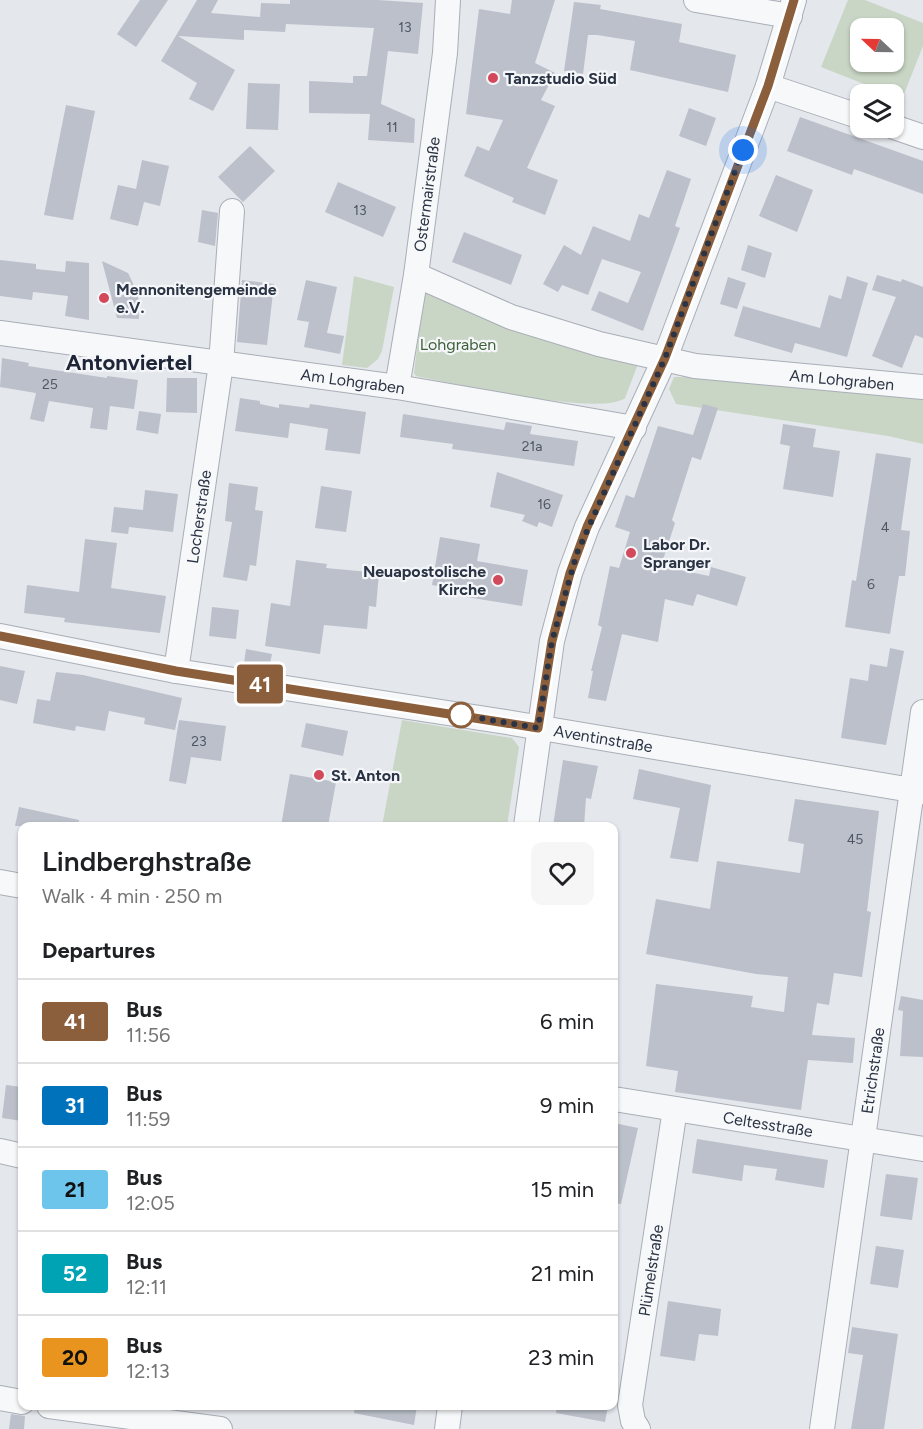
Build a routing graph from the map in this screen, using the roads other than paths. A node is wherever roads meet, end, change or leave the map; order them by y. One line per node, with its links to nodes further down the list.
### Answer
1 (448, 0): 9 (street, Ostermairstraße)
2 (696, 0): 3 (street)
3 (792, 8): 4 (street)
4 (768, 86): 5 (street); 11 (street)
5 (850, 113)
6 (904, 130): 7 (street)
7 (923, 137)
8 (232, 211): 12 (street)
9 (416, 275): 11 (street, Am Lohgraben); 13 (street, Ostermairstraße)
10 (0, 333): 12 (street, Am Lohgraben)
11 (665, 358): 14 (street, Am Lohgraben); 15 (street)
12 (221, 364): 13 (street, Am Lohgraben); 17 (street, Locherstraße)
13 (397, 387): 15 (street, Am Lohgraben)
14 (923, 387)
15 (634, 428): 19 (street)
16 (0, 636): 17 (street, Aventinstraße)
17 (176, 671): 19 (street, Aventinstraße)
18 (923, 712): 20 (street, Etrichstraße)
19 (538, 728): 20 (street, Aventinstraße); 21 (street)
20 (917, 791): 26 (street, Etrichstraße)
21 (526, 822)
22 (0, 882): 23 (street)
23 (18, 885)
24 (618, 1100): 25 (street, Celtesstraße)
25 (675, 1109): 26 (street, Celtesstraße); 36 (street, Plümelstraße)
26 (863, 1138): 27 (street, Celtesstraße); 37 (street, Etrichstraße)
27 (923, 1149)
28 (0, 1151): 29 (street)
29 (18, 1154)
30 (0, 1398): 31 (street)
31 (18, 1401)
32 (79, 1410): 34 (street)
33 (449, 1410): 35 (street)
34 (220, 1429)
35 (447, 1429)
36 (638, 1429)
37 (822, 1429)

